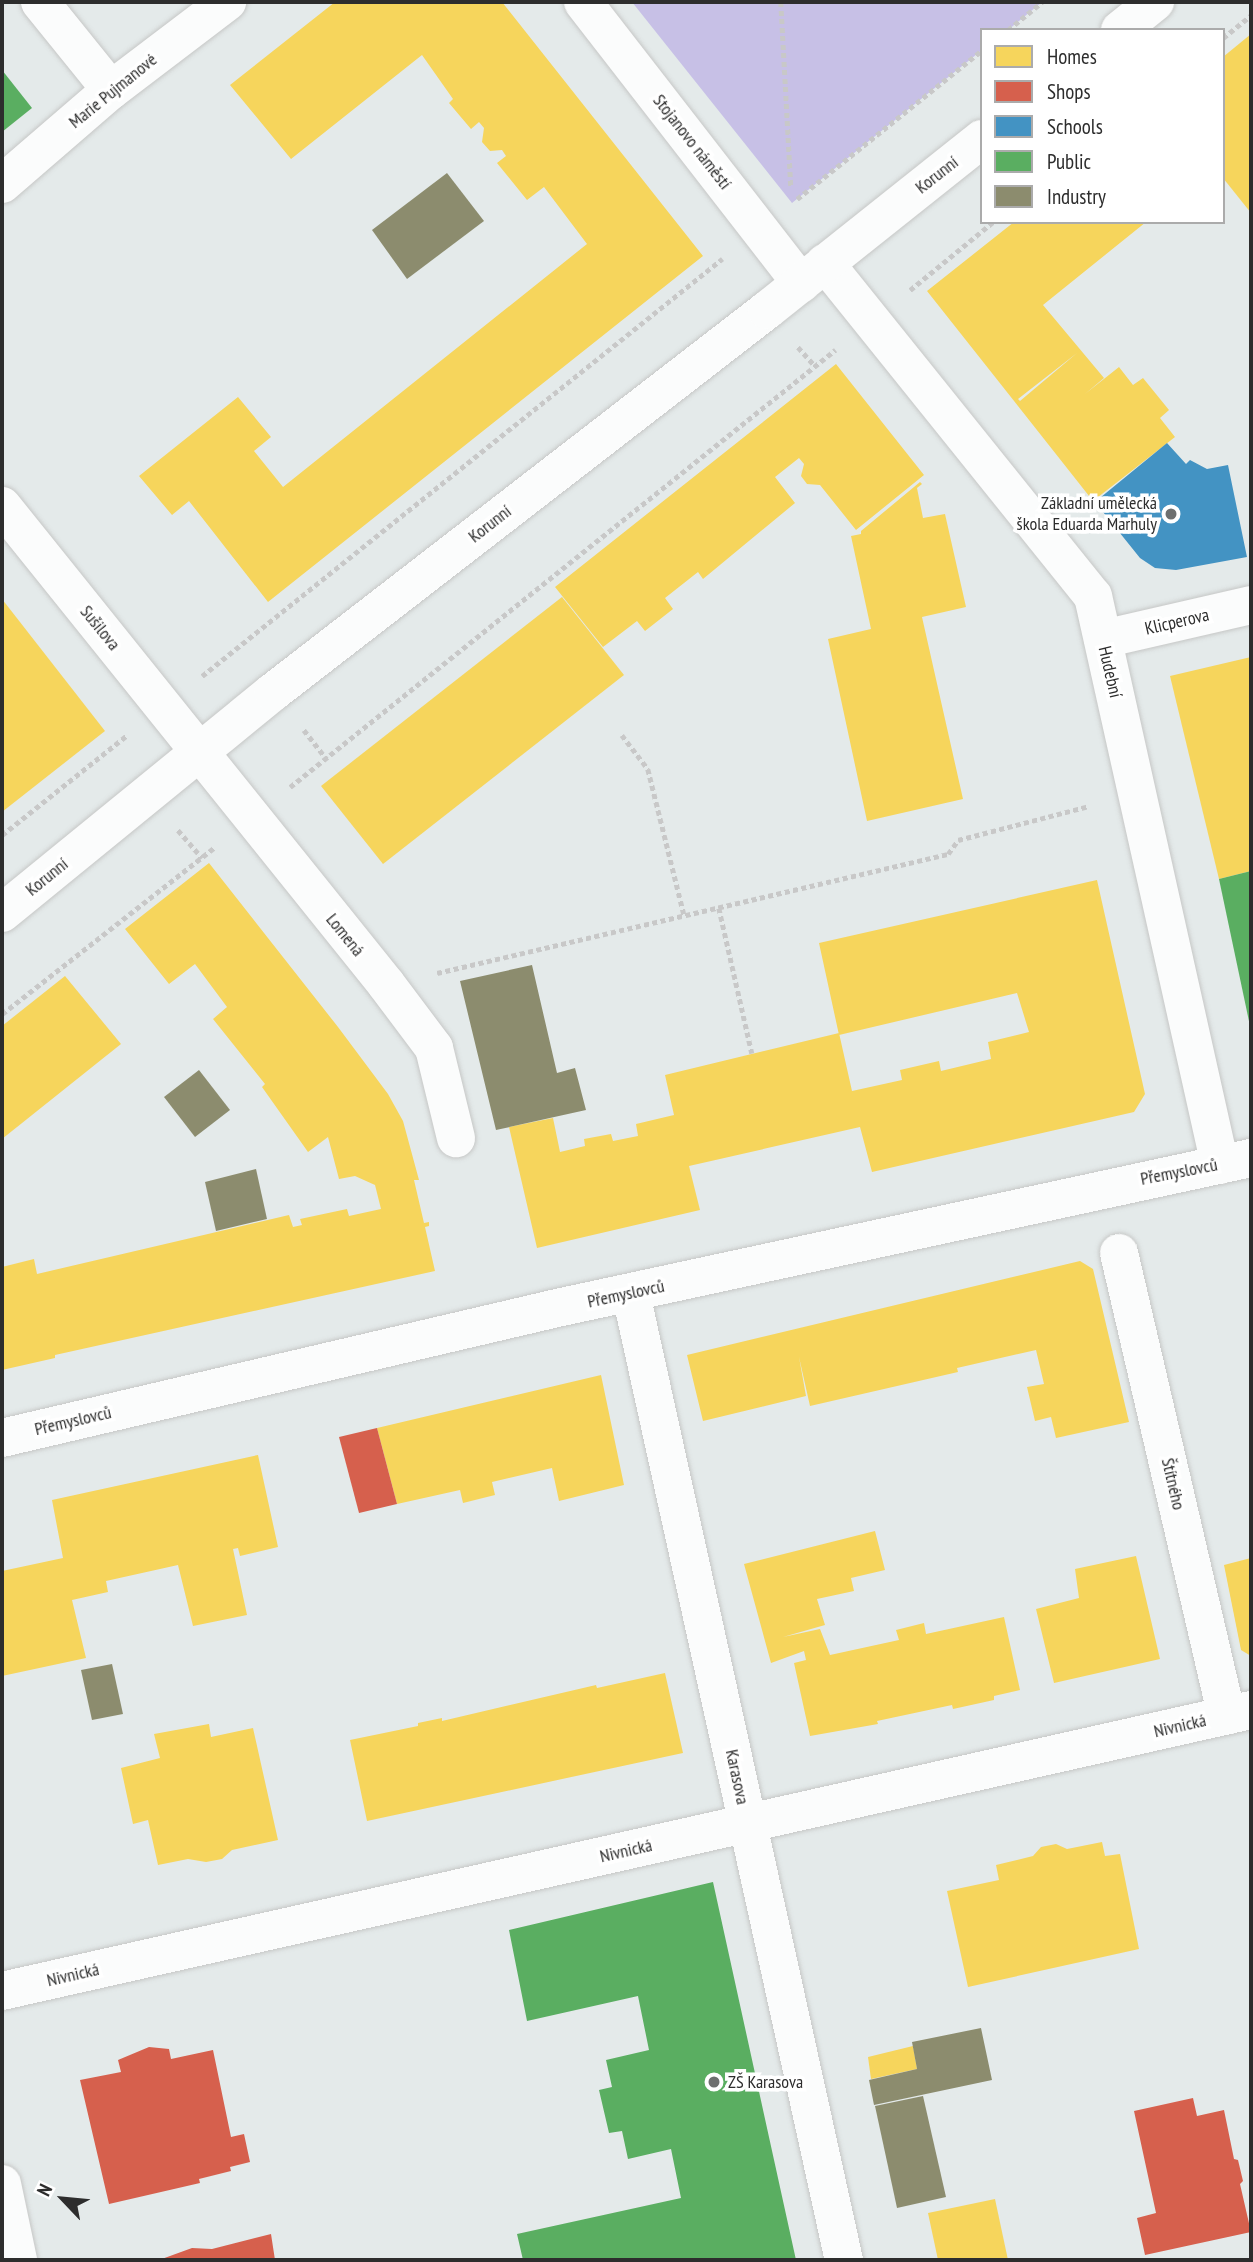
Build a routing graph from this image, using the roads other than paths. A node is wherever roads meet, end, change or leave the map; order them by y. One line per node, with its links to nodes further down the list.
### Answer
1 (40, 2): 4 (street)
2 (227, 2): 4 (street, Marie Pujmanové)
3 (583, 2): 7 (street, Stojanovo náměstí)
4 (111, 90): 6 (street, Marie Pujmanové)
5 (980, 141): 7 (street, Korunní)
6 (2, 184)
7 (813, 273): 10 (street, Hudební); 11 (street, Korunní)
8 (2, 506): 11 (street, Sušilova)
9 (1251, 605): 10 (street, Klicperova)
10 (1103, 639): 14 (street, Hudební)
11 (198, 751): 12 (street, Korunní); 13 (street, Lomená)
12 (2, 913)
13 (456, 1138)
14 (1236, 1161): 16 (street, Přemyslovců)
15 (1119, 1253): 18 (street, Štítného)
16 (631, 1294): 17 (street, Přemyslovců); 19 (street, Karasova)
17 (2, 1438)
18 (1239, 1713): 19 (street, Nivnická)
19 (747, 1824): 20 (street, Nivnická); 23 (street, Karasova)
20 (2, 1991)
21 (2, 2184): 22 (street)
22 (18, 2260)
23 (845, 2260)

